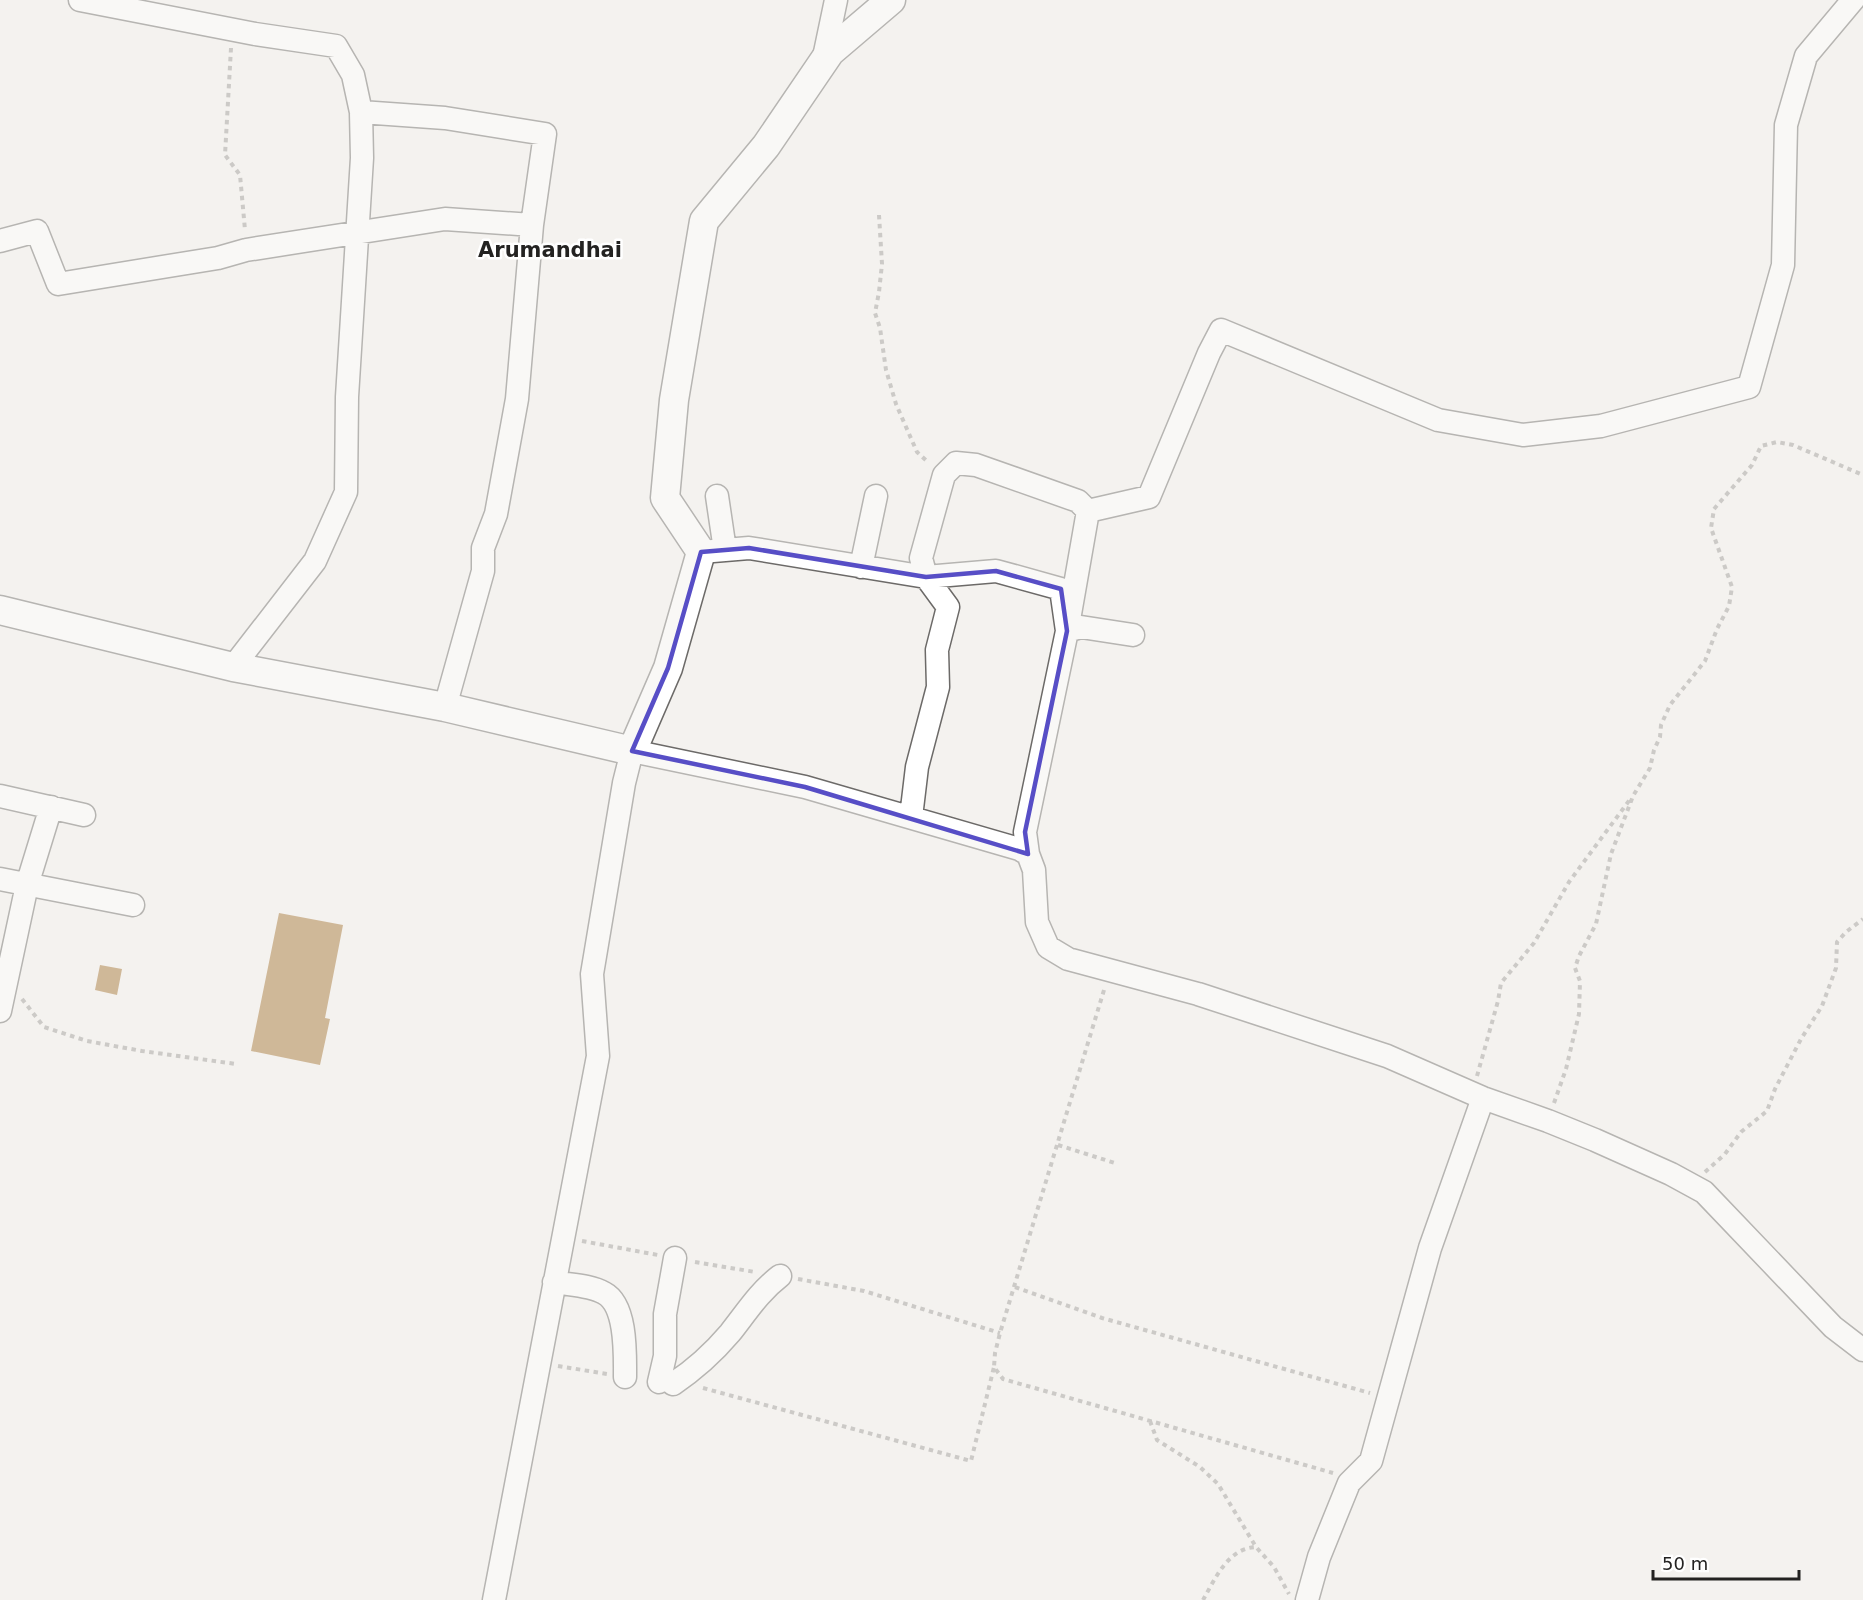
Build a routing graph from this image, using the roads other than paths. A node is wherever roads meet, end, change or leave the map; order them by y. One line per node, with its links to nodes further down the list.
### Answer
1 (80, 0): 6 (street)
2 (836, 0): 5 (street)
3 (891, 0): 5 (street)
4 (1853, 0): 12 (street)
5 (823, 62): 13 (street)
6 (361, 112): 7 (street); 8 (street)
7 (532, 225): 8 (street); 20 (street)
8 (359, 232): 9 (street); 19 (street)
9 (0, 241)
10 (717, 496): 13 (street)
11 (876, 496): 14 (street)
12 (1088, 511): 15 (street); 17 (street)
13 (713, 551): 14 (street); 21 (street)
14 (861, 567): 15 (street)
15 (926, 578): 17 (street); 25 (street)
16 (0, 610): 19 (street)
17 (1067, 631): 18 (street); 26 (street)
18 (1133, 635)
19 (233, 667): 20 (street)
20 (445, 707): 21 (street)
21 (632, 751): 25 (street); 35 (street)
22 (0, 796): 23 (street)
23 (51, 807): 24 (street); 28 (street)
24 (84, 815)
25 (911, 818): 26 (street)
26 (1028, 854): 32 (street)
27 (0, 879): 28 (street)
28 (27, 885): 29 (street); 30 (street)
29 (133, 905)
30 (3, 972): 31 (street)
31 (0, 1011)
32 (1483, 1098): 36 (street); 39 (street)
33 (675, 1258): 34 (street)
34 (780, 1276)
35 (554, 1282): 37 (street); 38 (street)
36 (1863, 1350)
37 (624, 1377)
38 (494, 1600)
39 (1307, 1600)

